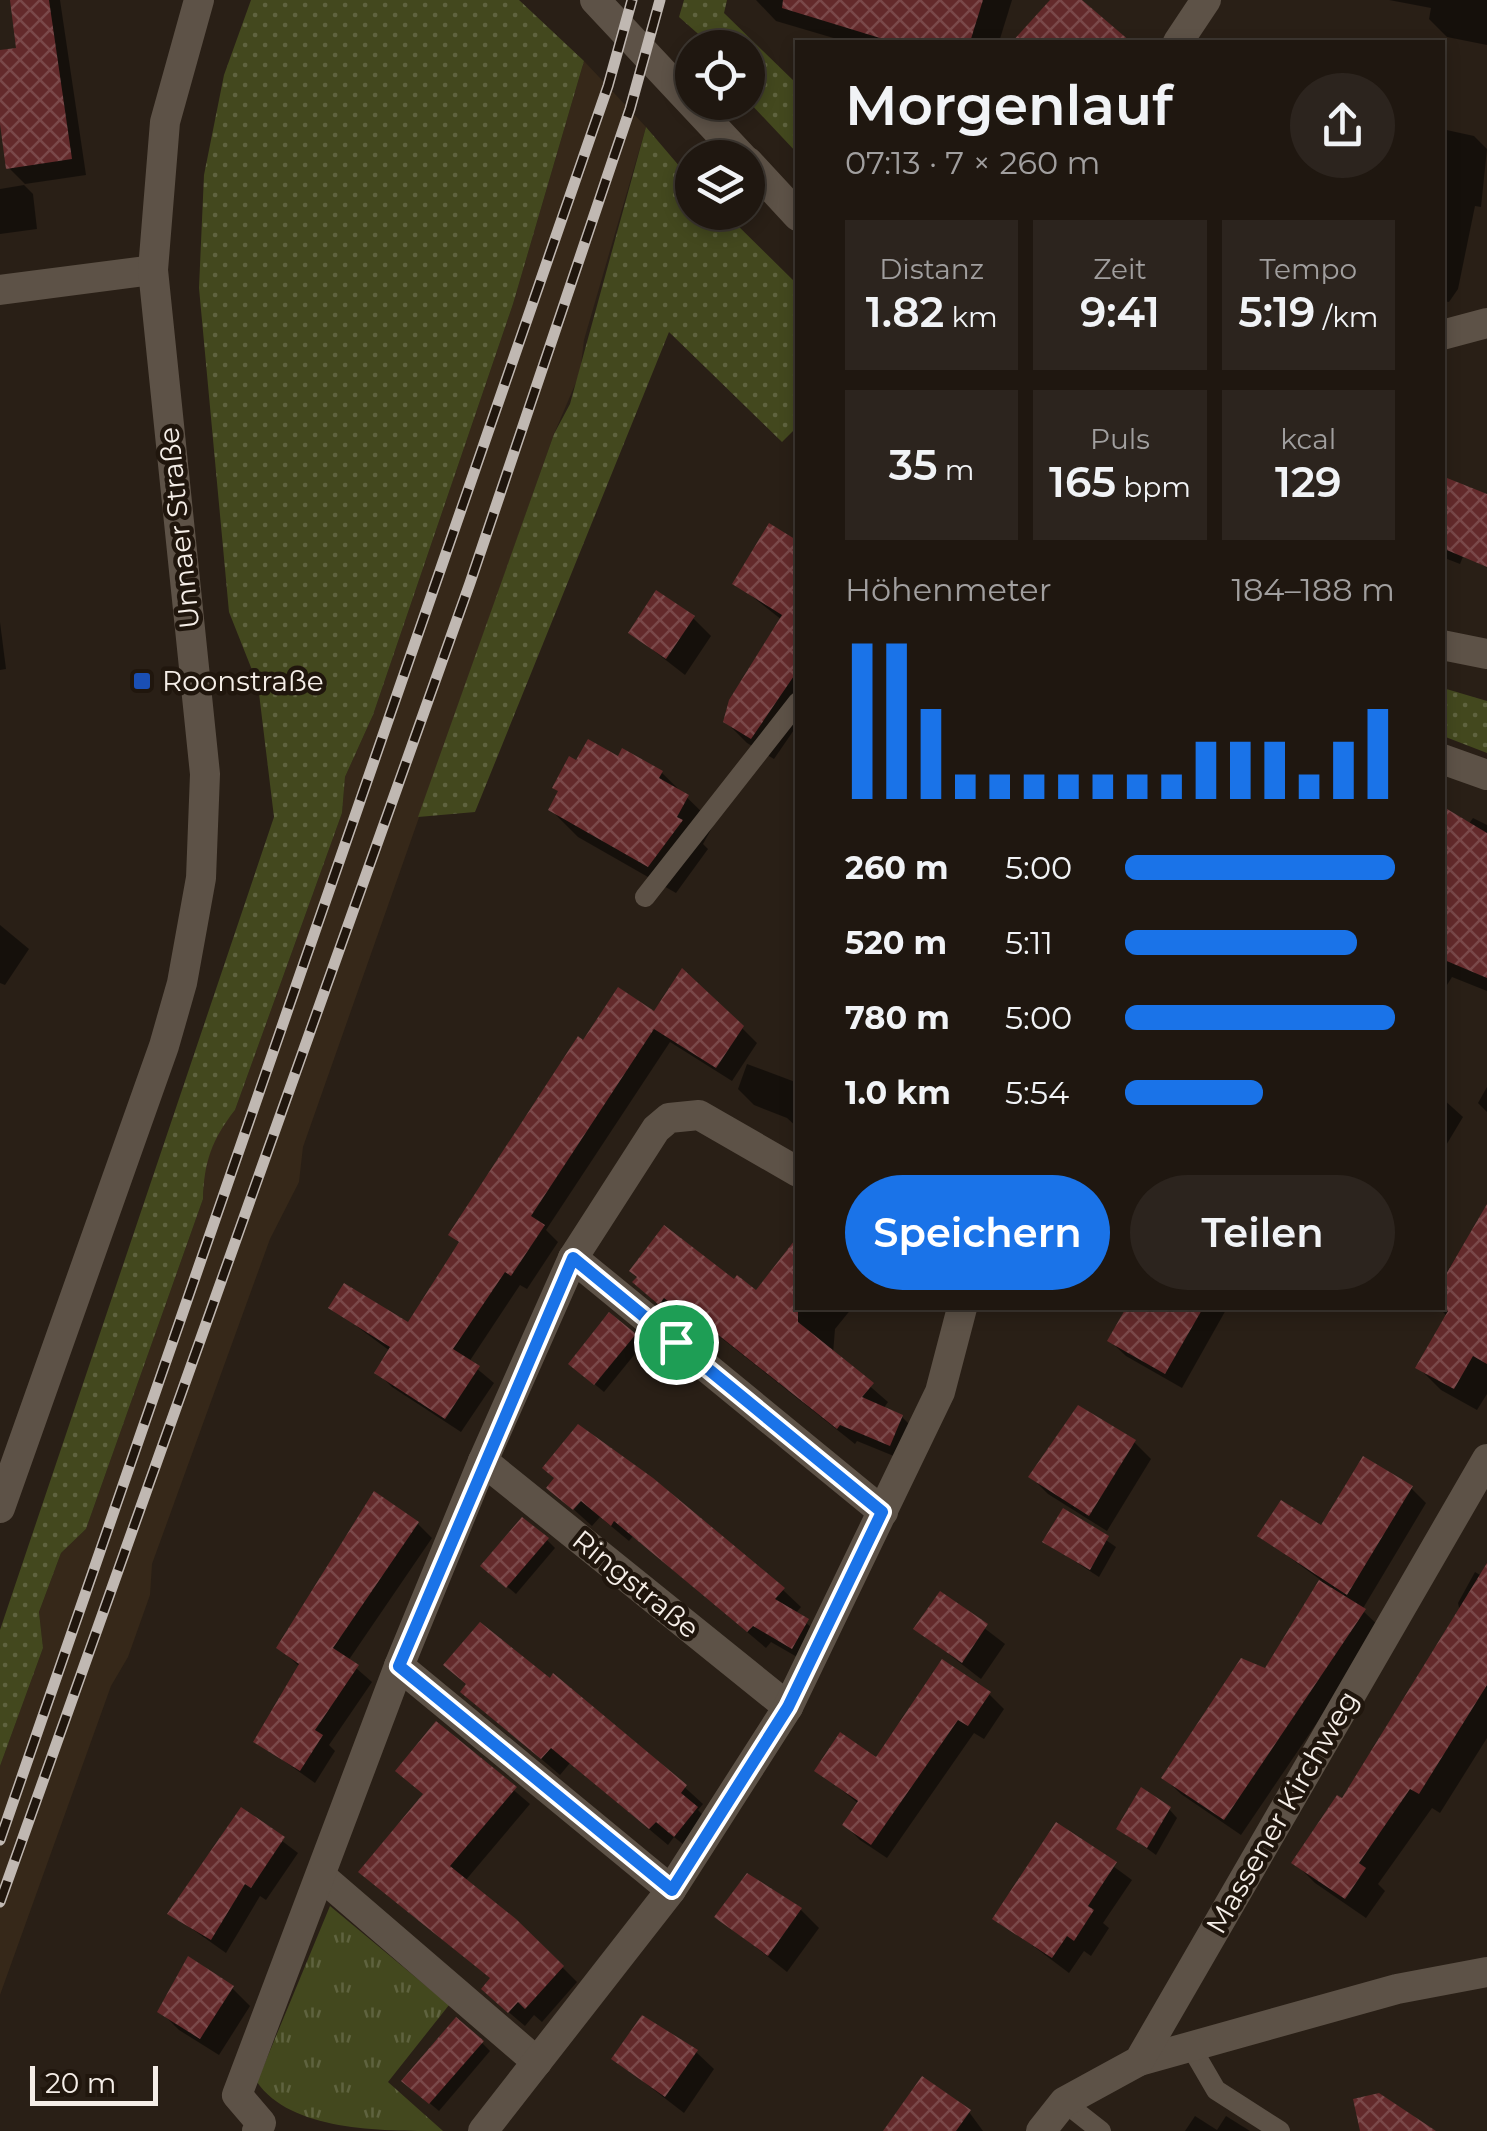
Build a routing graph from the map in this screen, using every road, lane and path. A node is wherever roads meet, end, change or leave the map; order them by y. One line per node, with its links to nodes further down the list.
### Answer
1 (199, 0): 8 (street, Unnaer Straße)
2 (595, 0): 5 (street)
3 (1206, 0): 4 (street)
4 (1179, 40)
5 (726, 140)
6 (765, 181): 7 (street)
7 (795, 213)
8 (152, 270): 9 (street); 23 (street, Unnaer Straße)
9 (0, 290)
10 (1487, 323): 11 (street)
11 (1445, 334)
12 (1445, 646): 13 (street)
13 (1487, 654)
14 (795, 706): 17 (lane)
15 (1445, 759): 16 (street)
16 (1487, 775)
17 (645, 897)
18 (795, 1170): 19 (street)
19 (573, 1258): 22 (street); 24 (street)
20 (961, 1310): 24 (street)
21 (1487, 1458): 31 (street, Massener Kirchweg)
22 (483, 1461): 25 (street); 26 (street, Ringstraße)
23 (0, 1508)
24 (882, 1512): 26 (street)
25 (399, 1666): 27 (street); 28 (street)
26 (788, 1707): 28 (street)
27 (322, 1876): 32 (street); 34 (street)
28 (672, 1890): 32 (street)
29 (1487, 1972): 30 (street)
30 (1191, 2046): 31 (street); 38 (lane)
31 (1139, 2061): 33 (street)
32 (537, 2062): 35 (street)
33 (1064, 2102): 36 (street); 37 (lane)
34 (265, 2128)
35 (483, 2131)
36 (1042, 2131)
37 (1101, 2131)
38 (1280, 2131)

